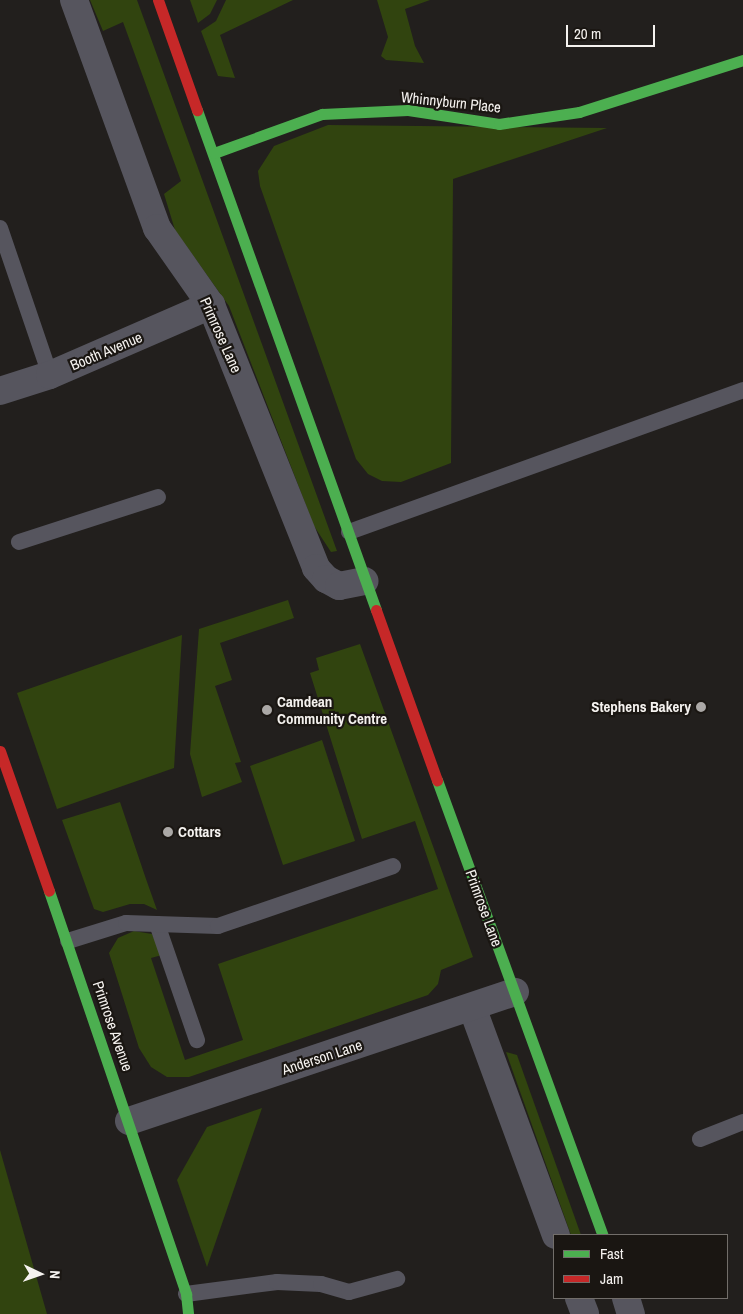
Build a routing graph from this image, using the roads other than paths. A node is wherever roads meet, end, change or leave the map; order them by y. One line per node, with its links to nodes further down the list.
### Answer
1 (74, 0): 6 (street, Primrose Lane)
2 (158, 0): 4 (street, Primrose Lane)
3 (743, 60): 4 (street, Whinnyburn Place)
4 (214, 153): 11 (street, Primrose Lane)
5 (0, 228): 7 (lane)
6 (211, 305): 7 (street, Booth Avenue); 13 (street, Primrose Lane)
7 (50, 375): 9 (street, Booth Avenue)
8 (743, 390): 11 (lane)
9 (0, 391)
10 (158, 497): 12 (lane)
11 (348, 532): 13 (street, Primrose Lane)
12 (19, 542)
13 (365, 581): 18 (street, Primrose Lane)
14 (0, 751): 17 (street, Primrose Avenue)
15 (394, 866): 16 (lane)
16 (157, 924): 17 (lane); 20 (lane)
17 (68, 941): 21 (street, Primrose Avenue)
18 (515, 992): 19 (street, Anderson Lane); 25 (street, Primrose Lane)
19 (472, 1007): 21 (street, Anderson Lane); 24 (street)
20 (197, 1040)
21 (129, 1121): 27 (street, Primrose Avenue)
22 (743, 1122): 23 (lane)
23 (700, 1139)
24 (556, 1234)
25 (603, 1234)
26 (397, 1279): 27 (lane)
27 (186, 1294): 30 (street, Primrose Avenue)
28 (579, 1299): 31 (street)
29 (626, 1299): 32 (street)
30 (188, 1314)
31 (584, 1314)
32 (632, 1314)

